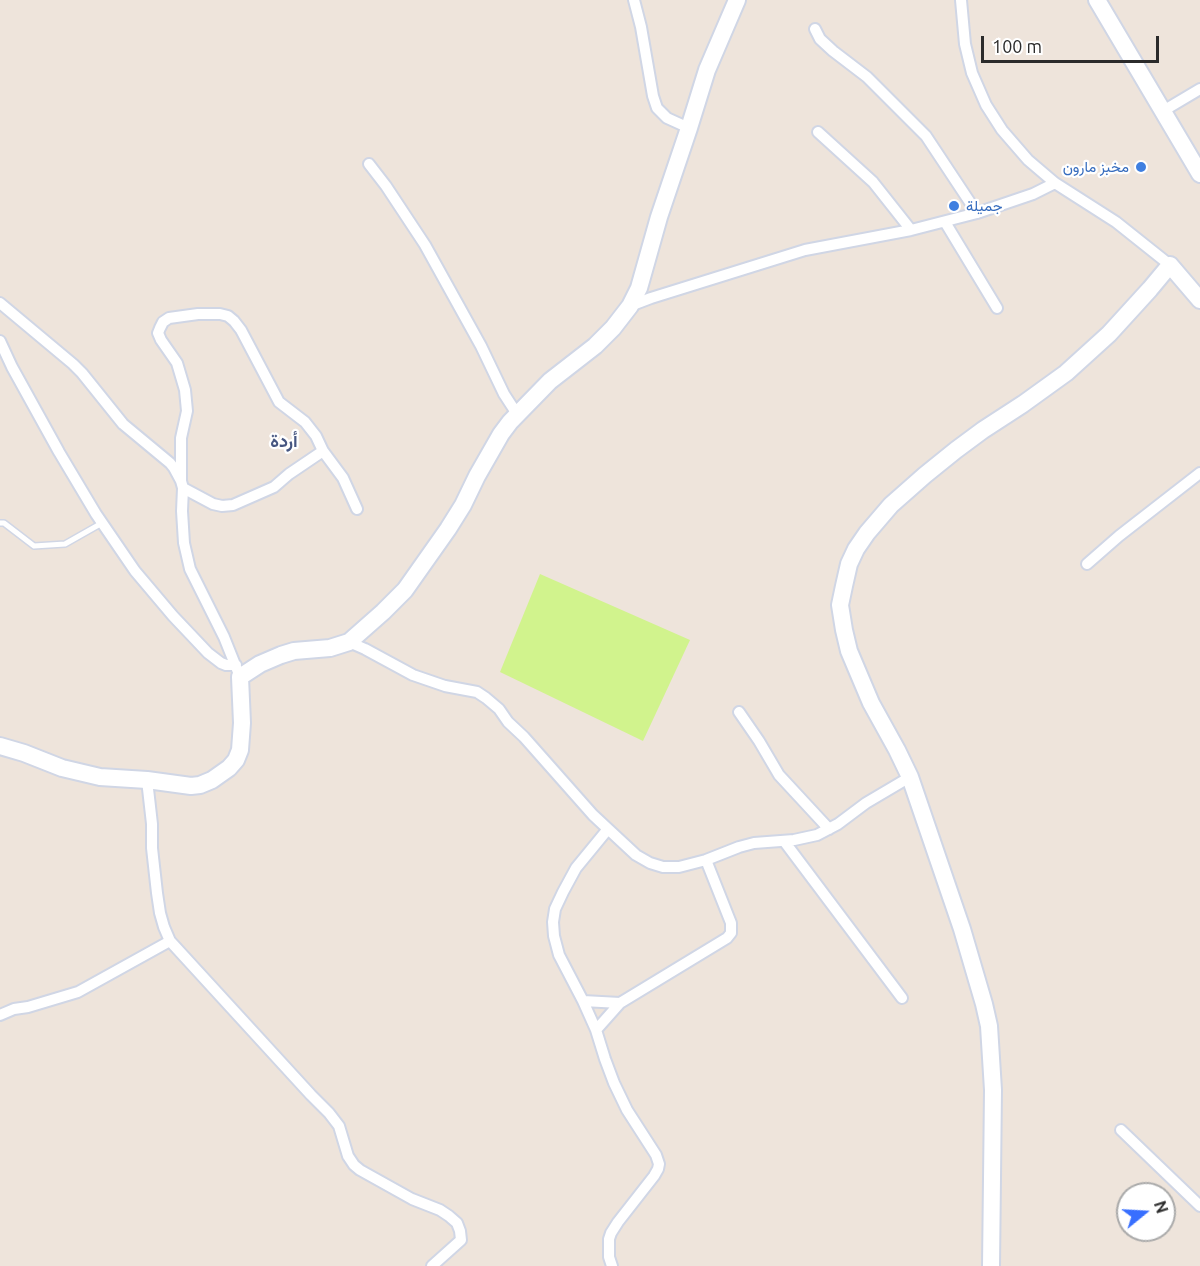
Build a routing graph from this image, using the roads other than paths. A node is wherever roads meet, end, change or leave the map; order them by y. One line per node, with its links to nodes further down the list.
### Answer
1 (634, 0): 8 (street)
2 (736, 0): 8 (street)
3 (961, 0): 12 (street)
4 (1097, 0): 7 (street)
5 (815, 29): 13 (street)
6 (1200, 89): 7 (street)
7 (1163, 111): 11 (street)
8 (689, 128): 19 (street)
9 (818, 132): 15 (street)
10 (369, 164): 22 (street)
11 (1200, 174)
12 (1054, 183): 13 (street); 16 (street)
13 (977, 213): 14 (street)
14 (945, 222): 15 (street); 20 (street)
15 (911, 230): 19 (street)
16 (1170, 265): 17 (street); 34 (street)
17 (1200, 300)
18 (0, 303): 25 (street)
19 (630, 306): 22 (street)
20 (997, 308)
21 (0, 341): 28 (street)
22 (517, 414): 30 (street)
23 (323, 452): 25 (street); 25 (street); 26 (street)
24 (1200, 473): 29 (street)
25 (182, 485): 31 (street)
26 (357, 509)
27 (0, 523): 28 (lane)
28 (102, 523): 31 (street)
29 (1087, 564)
30 (349, 642): 31 (street); 36 (street)
31 (238, 671): 35 (street)
32 (739, 712): 37 (street)
33 (0, 746): 35 (street)
34 (910, 777): 37 (street); 50 (street)
35 (147, 780): 40 (street)
36 (608, 829): 39 (street); 42 (street)
37 (829, 829): 38 (street)
38 (784, 841): 39 (street); 41 (street)
39 (706, 860): 43 (street)
40 (170, 941): 44 (street); 48 (street)
41 (902, 998)
42 (583, 1001): 43 (street); 45 (street)
43 (620, 1003): 45 (street)
44 (0, 1014)
45 (597, 1030): 49 (street)
46 (1121, 1130): 47 (street)
47 (1200, 1206)
48 (432, 1266)
49 (612, 1266)
50 (991, 1266)

